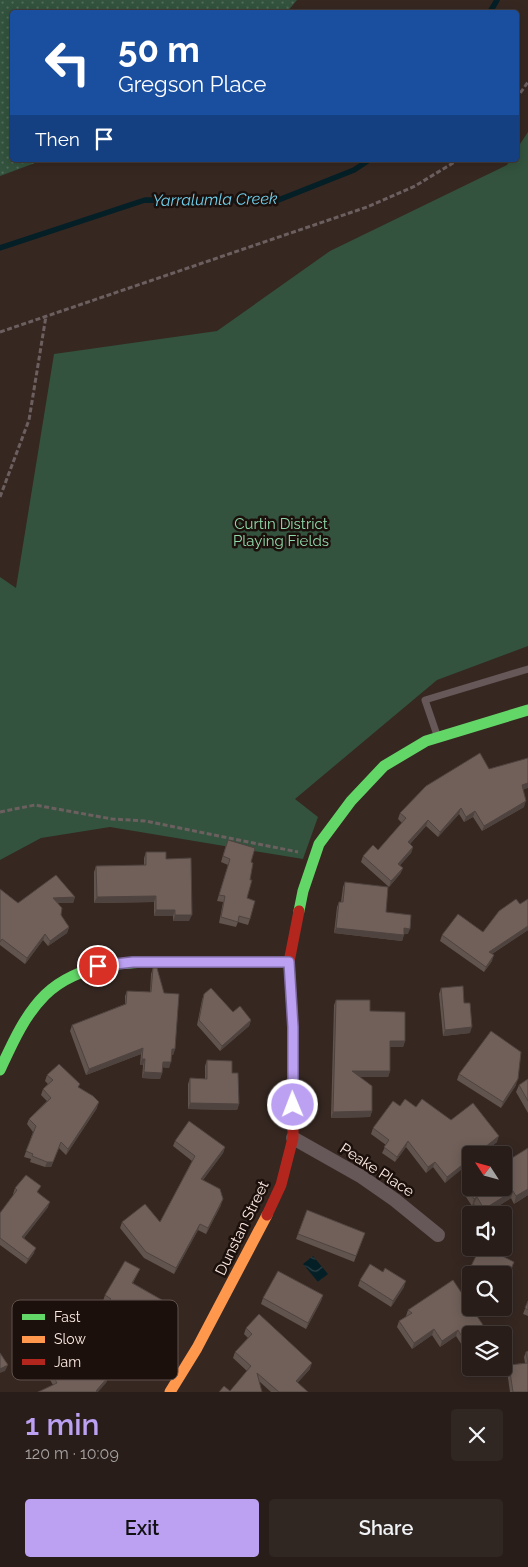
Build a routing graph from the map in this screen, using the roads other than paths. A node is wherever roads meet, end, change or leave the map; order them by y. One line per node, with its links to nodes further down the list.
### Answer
1 (528, 669): 3 (lane)
2 (528, 710): 3 (street, Dunstan Street)
3 (437, 737): 4 (street, Dunstan Street)
4 (289, 962): 5 (street); 6 (street, Dunstan Street)
5 (0, 1070)
6 (293, 1138): 7 (street, Peake Place); 8 (street, Dunstan Street)
7 (438, 1235)
8 (178, 1379)
9 (177, 1380): 10 (street, Dunstan Street)
10 (170, 1392)

